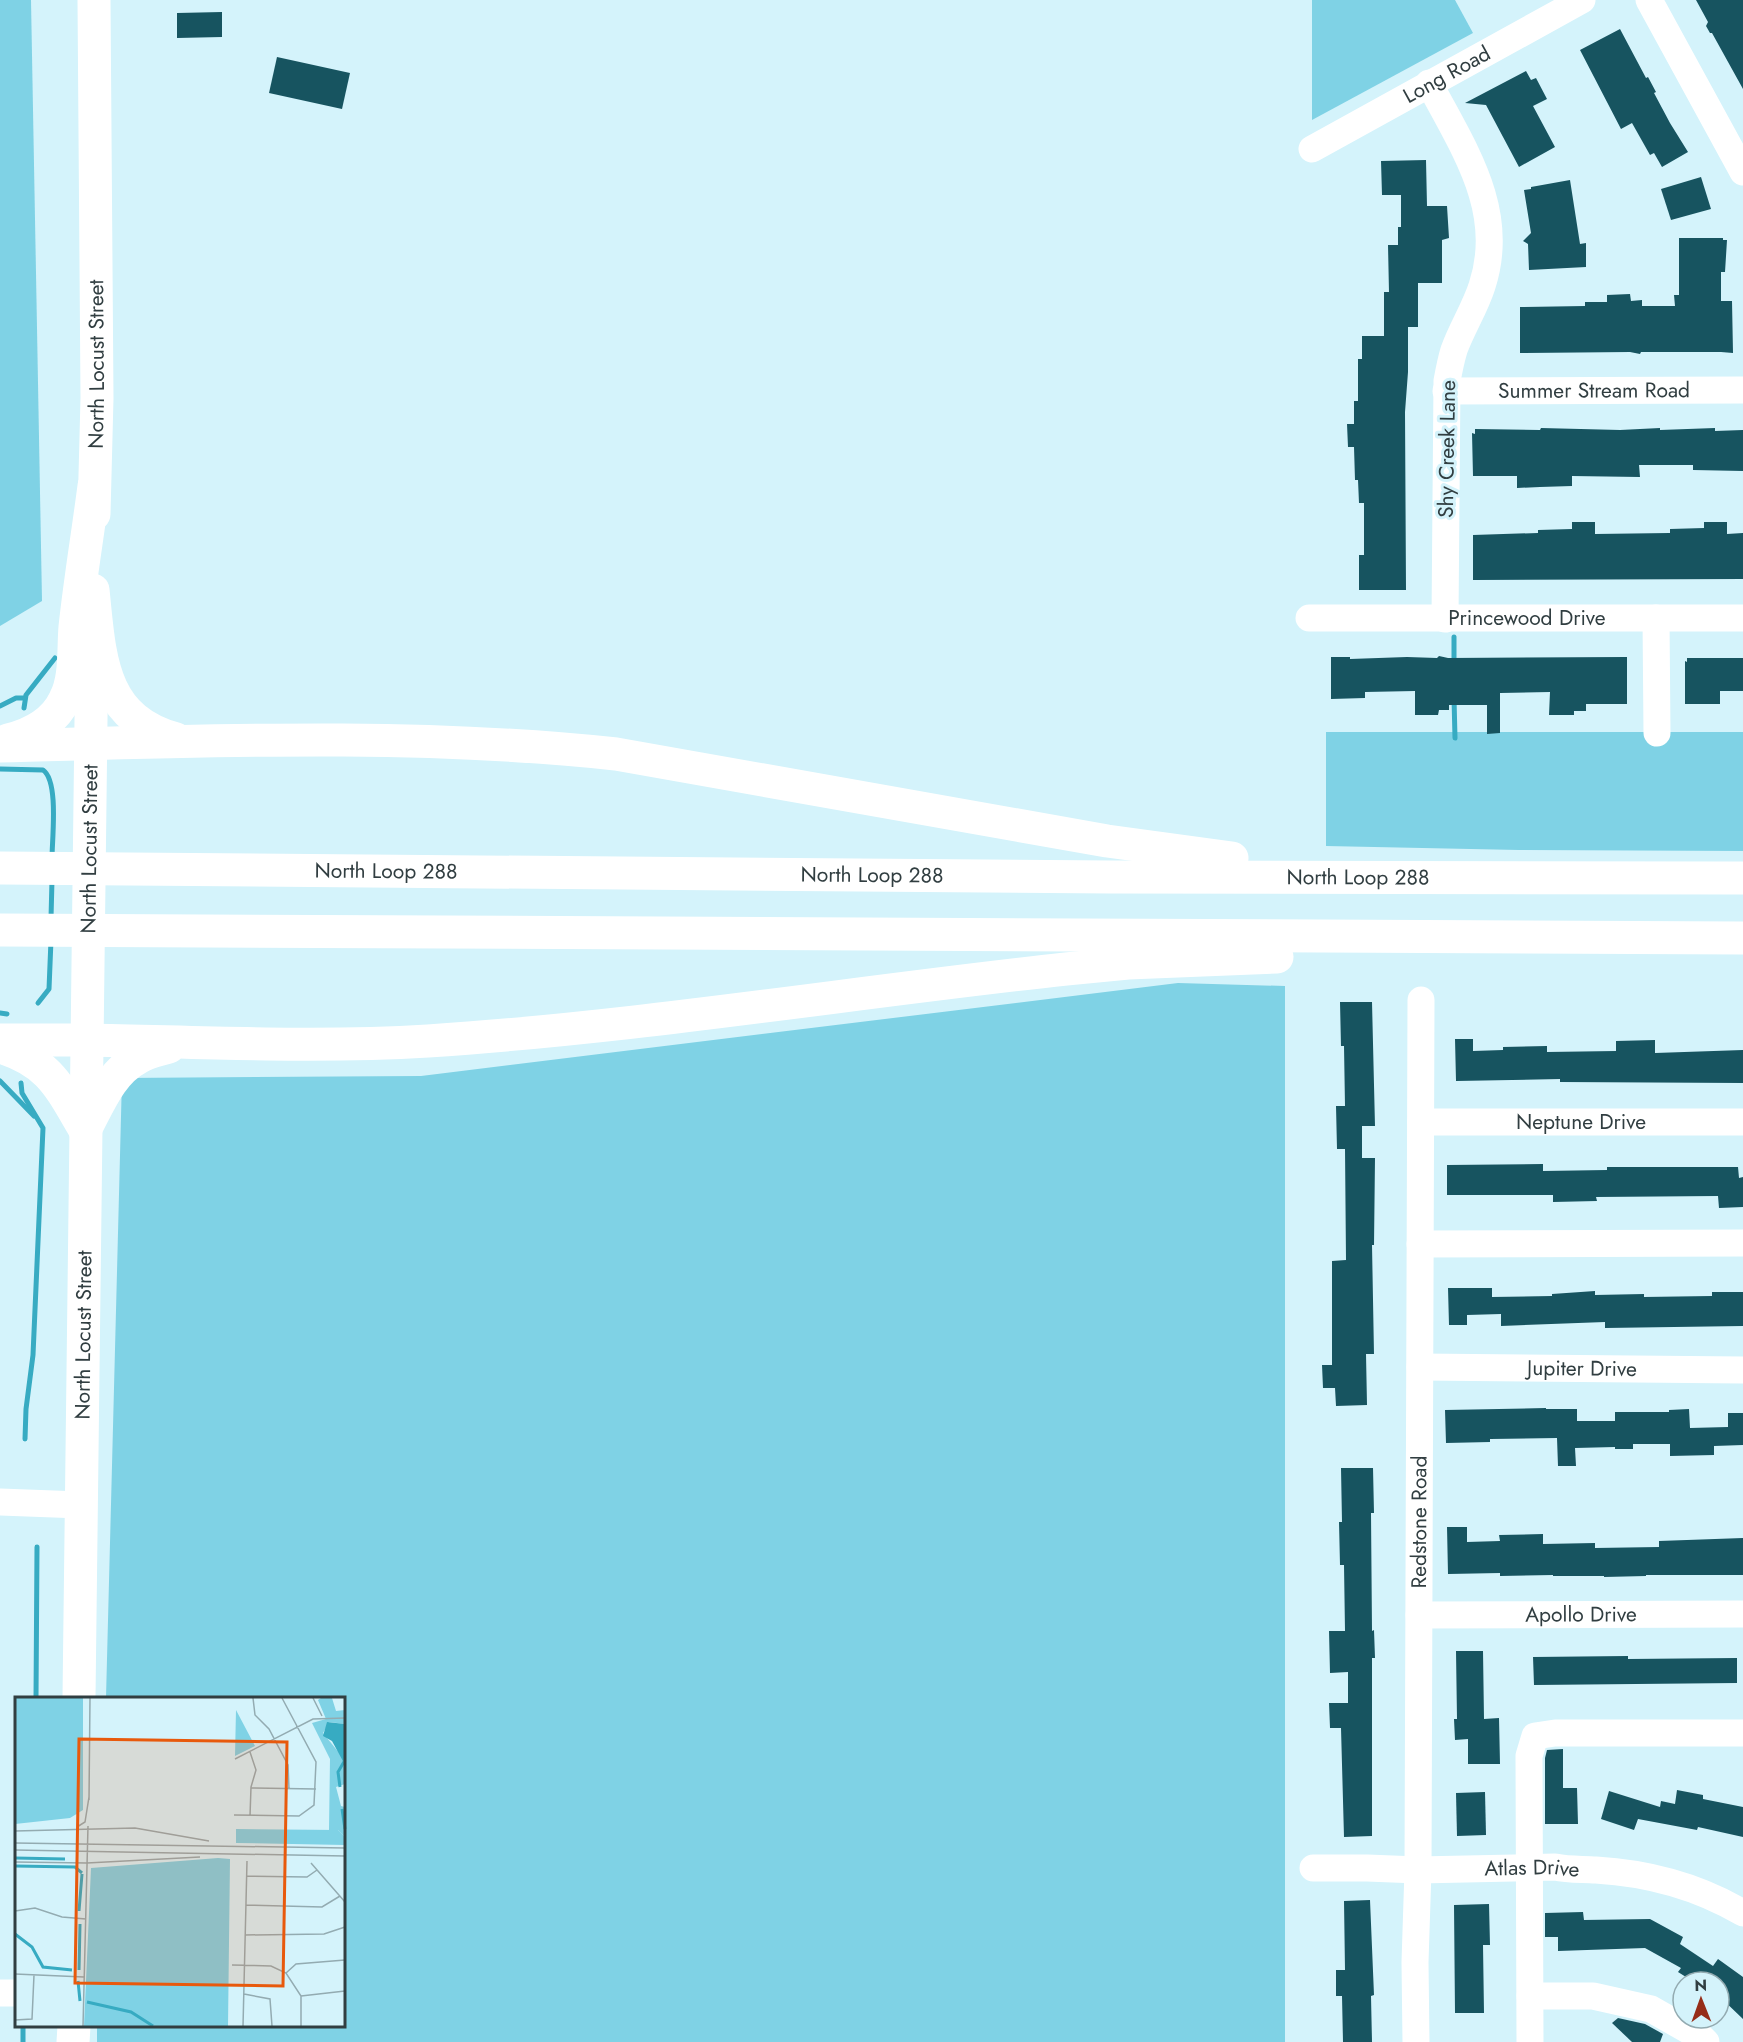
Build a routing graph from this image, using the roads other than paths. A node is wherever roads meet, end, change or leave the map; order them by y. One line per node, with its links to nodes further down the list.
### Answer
1 (94, 0): 9 (main road, North Locust Street)
2 (1582, 0): 4 (street, Long Road)
3 (1649, 0): 6 (street)
4 (1429, 83): 5 (street, Long Road); 8 (street, Shy Creek Lane)
5 (1312, 149)
6 (1743, 172)
7 (1743, 390): 8 (street, Summer Stream Road)
8 (1446, 391): 14 (street, Shy Creek Lane)
9 (94, 486): 10 (main road, North Locust Street); 17 (main road)
10 (93, 588): 16 (main road); 18 (main road, North Locust Street)
11 (1309, 618): 14 (street, Princewood Drive)
12 (1656, 618): 13 (street, Princewood Drive); 14 (street, Princewood Drive); 15 (street)
13 (1743, 618)
14 (1445, 619)
15 (1657, 733)
16 (186, 742): 18 (main road); 20 (main road)
17 (0, 743): 18 (main road)
18 (90, 744): 27 (main road, North Locust Street)
19 (0, 868): 20 (main road, North Loop 288)
20 (1461, 877): 21 (main road, North Loop 288)
21 (1743, 878)
22 (0, 930): 23 (main road)
23 (1677, 938): 24 (main road); 28 (main road)
24 (1743, 938)
25 (1421, 1000): 30 (street, Redstone Road)
26 (0, 1040): 27 (main road)
27 (87, 1040): 28 (main road); 32 (main road, North Locust Street)
28 (185, 1042): 32 (main road)
29 (0, 1047): 32 (main road)
30 (1421, 1122): 31 (street, Neptune Drive); 34 (street, Redstone Road)
31 (1743, 1122)
32 (85, 1130): 38 (main road, North Locust Street)
33 (1743, 1243): 34 (street)
34 (1420, 1244): 35 (street, Redstone Road)
35 (1420, 1367): 36 (street, Jupiter Drive); 40 (street, Redstone Road)
36 (1743, 1370)
37 (0, 1502): 38 (street)
38 (81, 1505): 41 (main road, North Locust Street)
39 (1743, 1614): 40 (street, Apollo Drive)
40 (1419, 1615): 45 (street, Redstone Road)
41 (79, 1697)
42 (1743, 1732): 44 (street)
43 (1313, 1868): 45 (street, Atlas Drive)
44 (1529, 1868): 45 (street, Atlas Drive); 46 (street, Atlas Drive); 47 (street)
45 (1418, 1870): 50 (street, Redstone Road)
46 (1743, 1913)
47 (1530, 1996): 51 (street); 52 (street)
48 (74, 2027): 49 (main road)
49 (73, 2042)
50 (1416, 2042)
51 (1530, 2042)
52 (1706, 2042)

